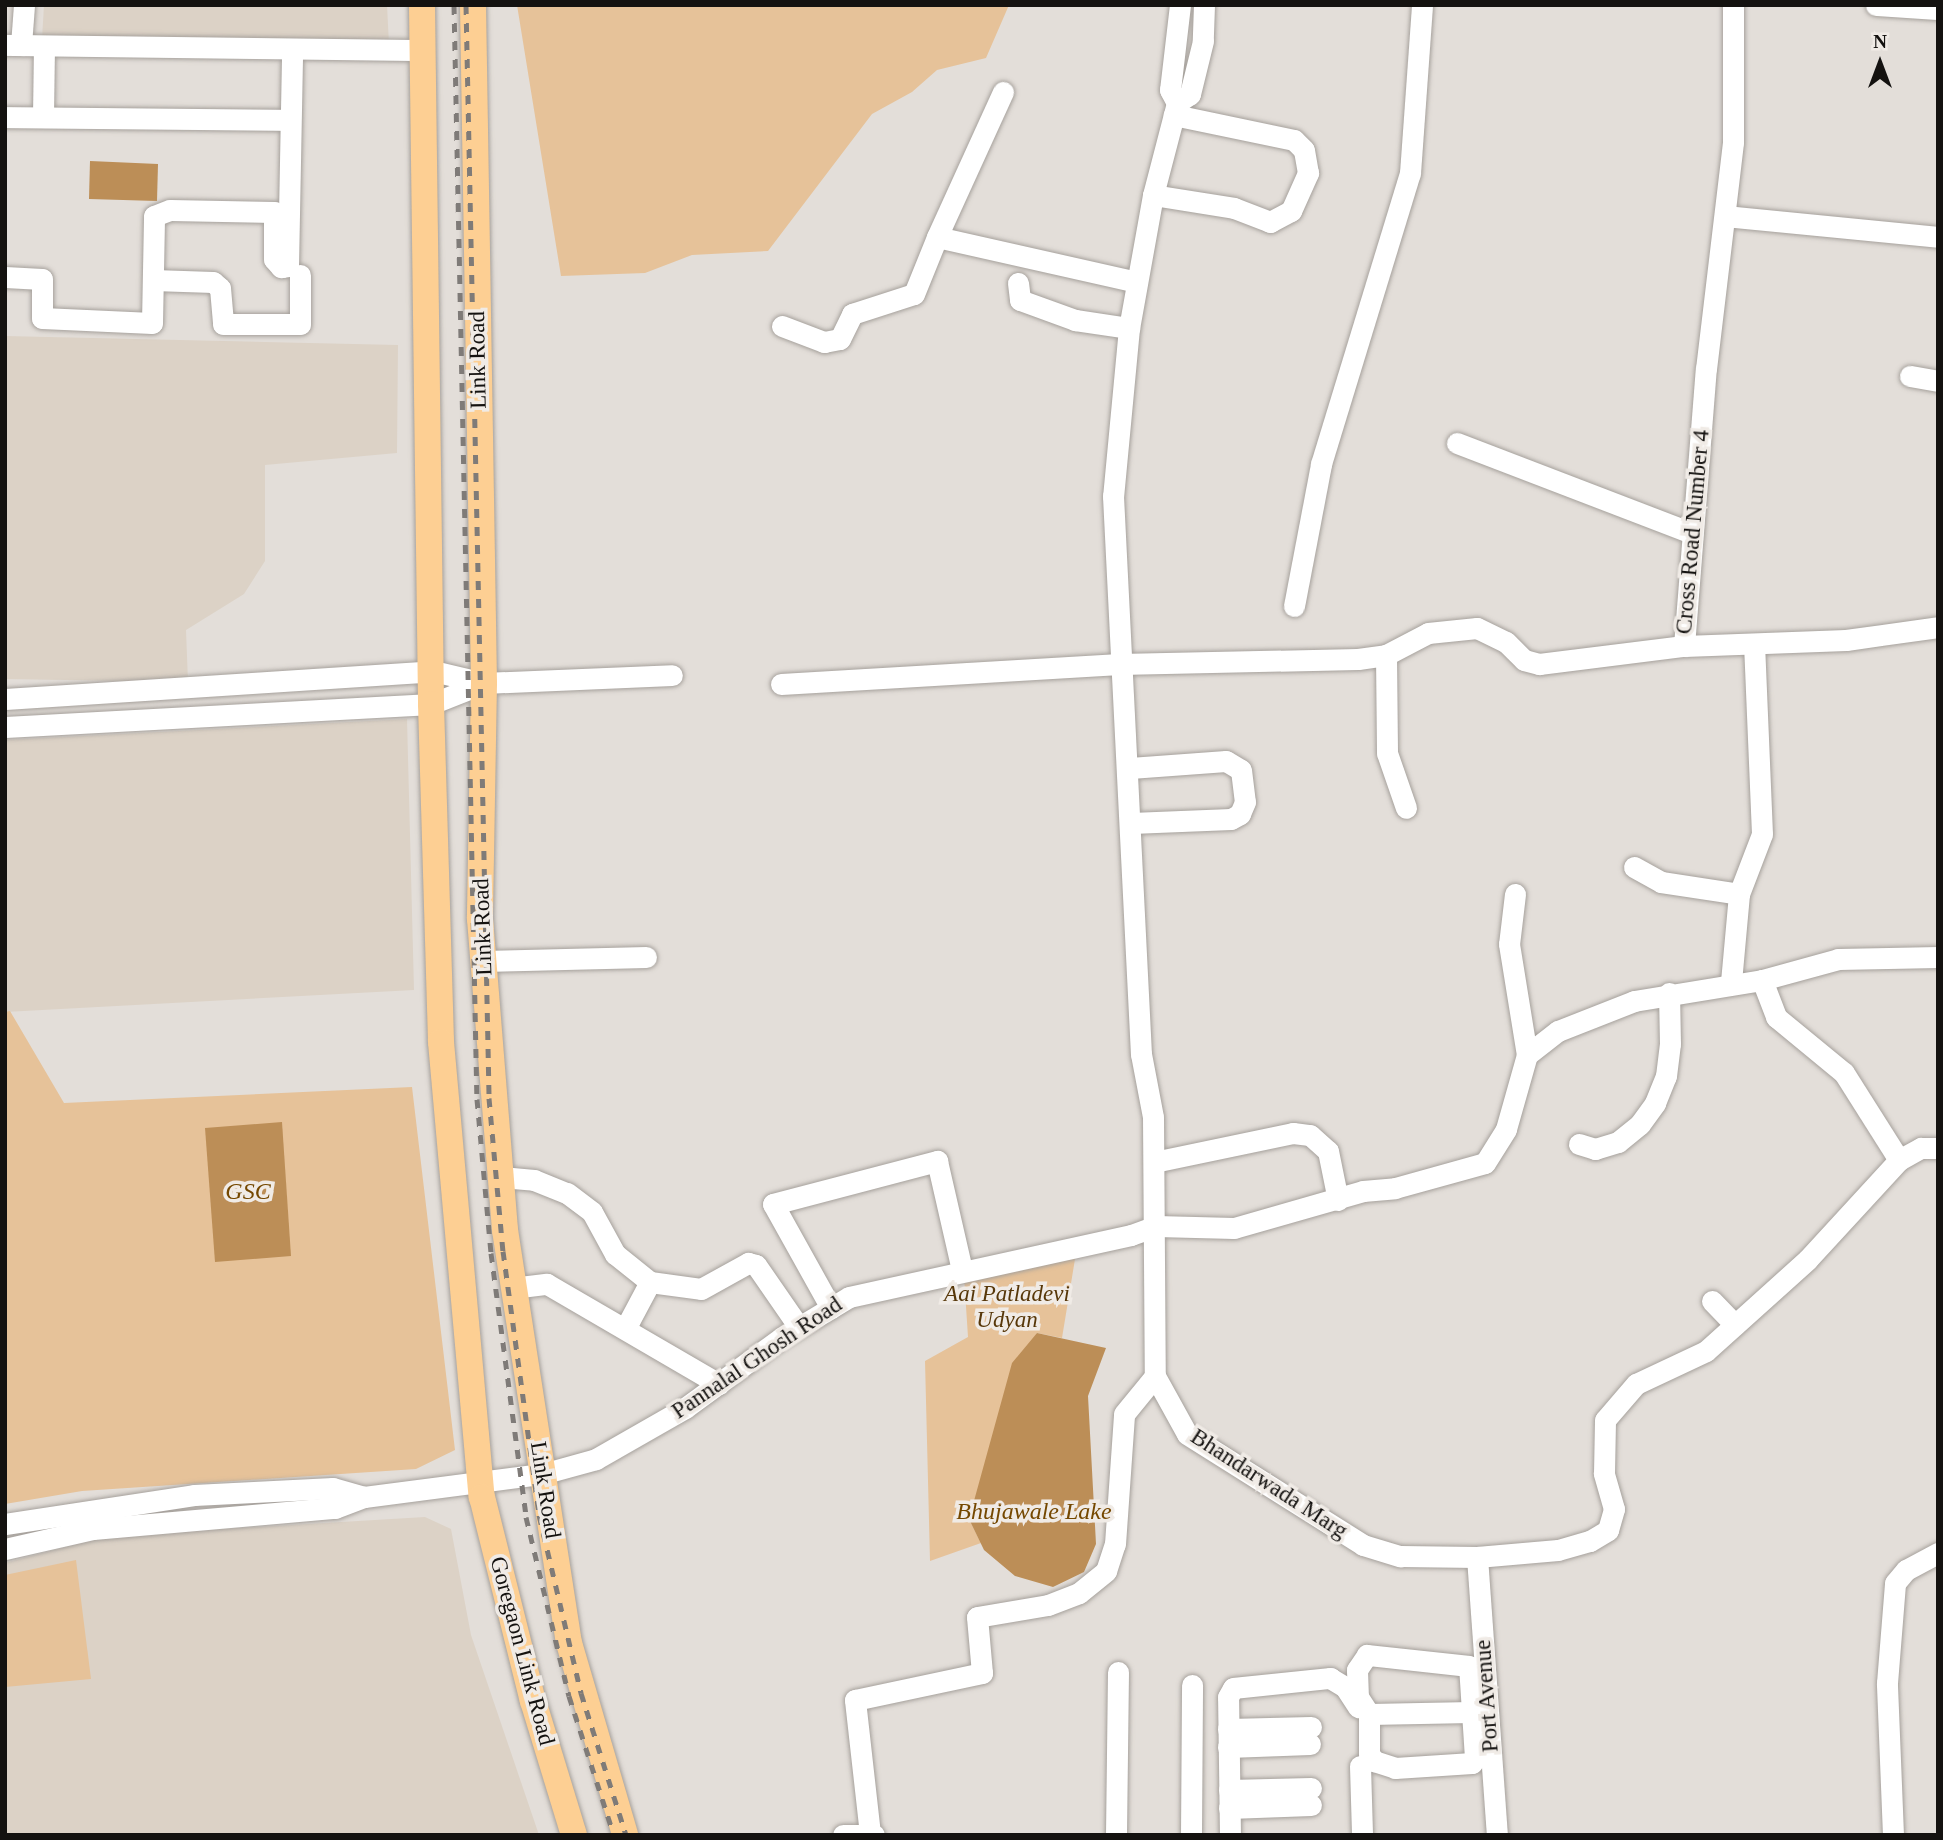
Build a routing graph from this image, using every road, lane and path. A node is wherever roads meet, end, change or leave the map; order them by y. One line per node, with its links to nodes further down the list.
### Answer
1 (473, 5): 42 (main road, Link Road)
2 (1180, 5): 15 (street)
3 (1204, 5): 15 (street)
4 (1422, 5): 34 (street)
5 (1733, 5): 20 (street, Cross Road Number 4)
6 (1876, 5): 8 (street)
7 (422, 8): 12 (main road, Link Road)
8 (1938, 9)
9 (18, 14): 10 (street)
10 (13, 45): 11 (street)
11 (44, 46): 13 (street); 17 (street)
12 (424, 50): 13 (street); 40 (main road, Link Road)
13 (292, 52): 18 (street)
14 (1003, 92): 21 (street)
15 (1175, 109): 19 (street, Bhandarwada Marg); 19 (street)
16 (5, 117): 17 (street)
17 (43, 117): 18 (street)
18 (289, 120): 25 (street)
19 (1153, 195): 26 (street, Bhandarwada Marg)
20 (1725, 216): 22 (street); 33 (street, Cross Road Number 4)
21 (937, 237): 26 (street); 28 (street)
22 (1938, 237)
23 (300, 275): 25 (street)
24 (5, 277): 25 (street)
25 (153, 280)
26 (1137, 282): 29 (street, Bhandarwada Marg)
27 (1014, 292): 29 (street)
28 (782, 326)
29 (1129, 328): 39 (street, Bhandarwada Marg)
30 (1910, 376): 31 (street)
31 (1938, 381)
32 (1457, 443): 33 (street)
33 (1692, 533): 36 (street, Cross Road Number 4)
34 (1294, 606)
35 (1938, 627): 37 (street)
36 (1684, 646): 37 (street); 38 (street, Cross Road Number 4)
37 (1755, 646): 54 (street)
38 (1386, 654): 39 (street, Cross Road Number 4); 50 (street)
39 (1119, 664): 43 (street, Cross Road Number 4); 49 (street, Bhandarwada Marg)
40 (433, 671): 42 (street); 44 (street); 46 (main road, Link Road)
41 (672, 675): 42 (street)
42 (484, 683): 46 (street); 57 (main road, Link Road)
43 (780, 684)
44 (113, 693): 45 (street); 47 (street)
45 (5, 699)
46 (431, 705): 47 (street); 79 (main road, Link Road)
47 (115, 724): 48 (street)
48 (5, 727)
49 (1130, 768): 51 (street, Bhandarwada Marg); 51 (street)
50 (1406, 808)
51 (1131, 823): 65 (street, Bhandarwada Marg)
52 (1634, 867): 54 (street)
53 (1515, 894): 61 (street)
54 (1739, 894): 59 (street)
55 (646, 957): 57 (street)
56 (1938, 957): 58 (street)
57 (484, 961): 66 (main road, Link Road)
58 (1762, 980): 59 (street); 64 (street)
59 (1731, 982): 60 (street)
60 (1669, 993): 61 (street); 62 (street)
61 (1527, 1055): 67 (street)
62 (1578, 1144)
63 (1938, 1148): 64 (street)
64 (1899, 1160): 74 (street)
65 (1154, 1162): 67 (street); 68 (street, Bhandarwada Marg)
66 (501, 1177): 70 (street); 71 (main road, Link Road)
67 (1338, 1200): 68 (street)
68 (1156, 1226): 69 (street, Pannalal Ghosh Road); 77 (street, Bhandarwada Marg)
69 (962, 1270): 73 (street, Pannalal Ghosh Road); 73 (street)
70 (650, 1282): 75 (street); 76 (street)
71 (512, 1288): 76 (street); 80 (main road, Link Road)
72 (1712, 1301): 74 (street)
73 (831, 1308): 75 (street, Pannalal Ghosh Road)
74 (1735, 1325): 85 (street, Bhandarwada Marg)
75 (799, 1327): 78 (street, Pannalal Ghosh Road)
76 (625, 1329): 78 (street)
77 (1155, 1376): 85 (street, Bhandarwada Marg); 99 (street)
78 (719, 1384): 80 (street, Pannalal Ghosh Road)
79 (479, 1473): 80 (street, Pannalal Ghosh Road); 81 (street, Pannalal Ghosh Road); 96 (main road, Goregaon Link Road)
80 (542, 1474): 97 (main road, Link Road)
81 (363, 1497): 82 (street); 83 (street)
82 (5, 1524)
83 (5, 1549)
84 (1938, 1553): 105 (street)
85 (1477, 1557): 88 (street, Port Avenue)
86 (1118, 1672): 100 (street)
87 (1192, 1685): 101 (street)
88 (1480, 1712): 89 (street); 89 (street); 89 (street); 104 (street, Port Avenue)
89 (1369, 1714)
90 (1310, 1736): 91 (street)
91 (1228, 1738): 92 (street); 95 (street)
92 (1359, 1739)
93 (1360, 1766): 103 (street)
94 (1311, 1796): 95 (street)
95 (1229, 1799): 102 (street)
96 (574, 1835)
97 (625, 1835)
98 (843, 1835): 99 (street)
99 (872, 1835)
100 (1116, 1835)
101 (1191, 1835)
102 (1230, 1835)
103 (1362, 1835)
104 (1497, 1835)
105 (1893, 1835)

